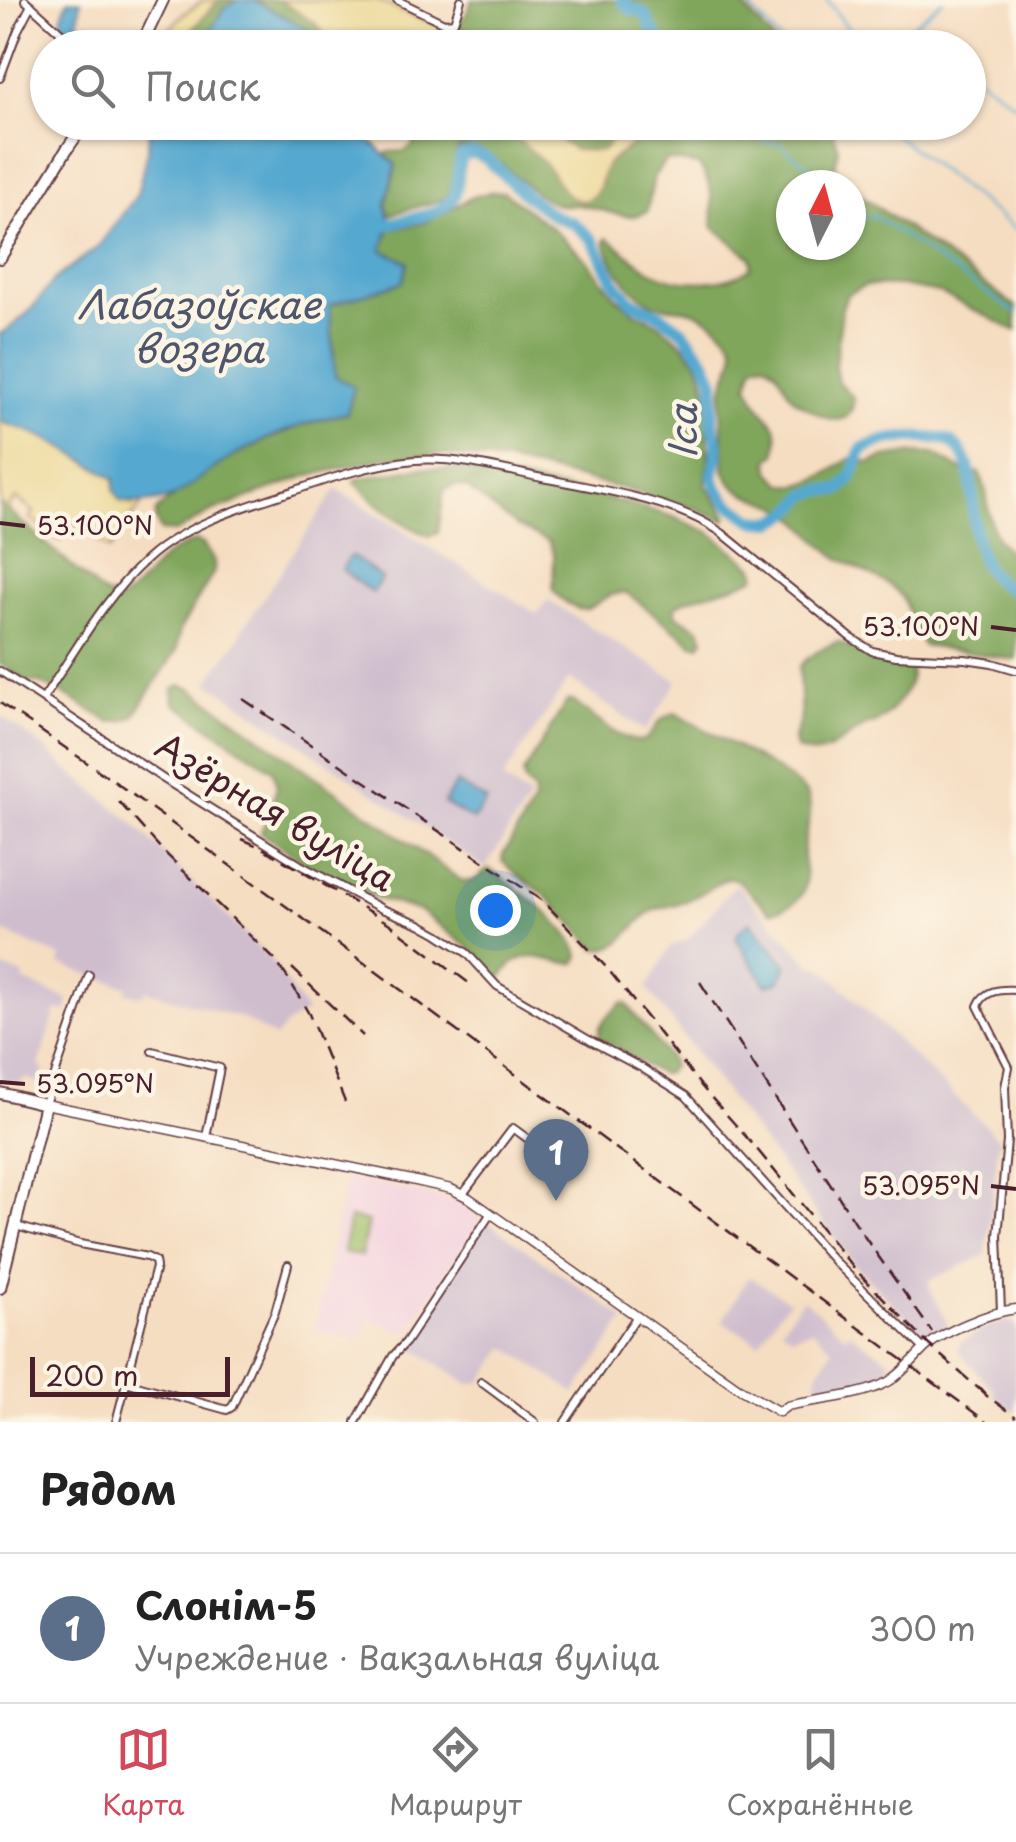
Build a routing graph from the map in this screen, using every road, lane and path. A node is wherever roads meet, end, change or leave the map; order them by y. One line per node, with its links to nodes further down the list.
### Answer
1 (162, 0): 6 (highway)
2 (397, 0): 3 (street)
3 (462, 0)
4 (28, 2): 5 (street); 7 (street)
5 (58, 30)
6 (148, 30)
7 (0, 78)
8 (73, 140): 9 (highway)
9 (0, 258)
10 (1016, 670): 12 (street)
11 (0, 671): 12 (street, Азёрная вуліца)
12 (43, 699): 30 (street, Азёрная вуліца)
13 (88, 974): 17 (street)
14 (1016, 990): 19 (street)
15 (152, 1051): 18 (street)
16 (0, 1093): 17 (highway)
17 (45, 1104): 18 (main road); 24 (highway)
18 (206, 1137): 22 (main road)
19 (1007, 1141): 20 (street); 28 (street)
20 (1016, 1144)
21 (565, 1166): 22 (street)
22 (463, 1194): 23 (main road)
23 (491, 1212): 29 (main road); 35 (street)
24 (16, 1226): 26 (highway); 31 (street)
25 (288, 1264): 31 (street)
26 (0, 1288)
27 (1016, 1309): 28 (main road)
28 (1001, 1311): 30 (main road)
29 (638, 1315): 33 (main road); 37 (street)
30 (924, 1349): 33 (main road)
31 (126, 1382): 34 (street)
32 (481, 1382): 36 (street)
33 (779, 1412): 38 (main road)
34 (116, 1422)
35 (356, 1422)
36 (536, 1422)
37 (565, 1422)
38 (774, 1422)

